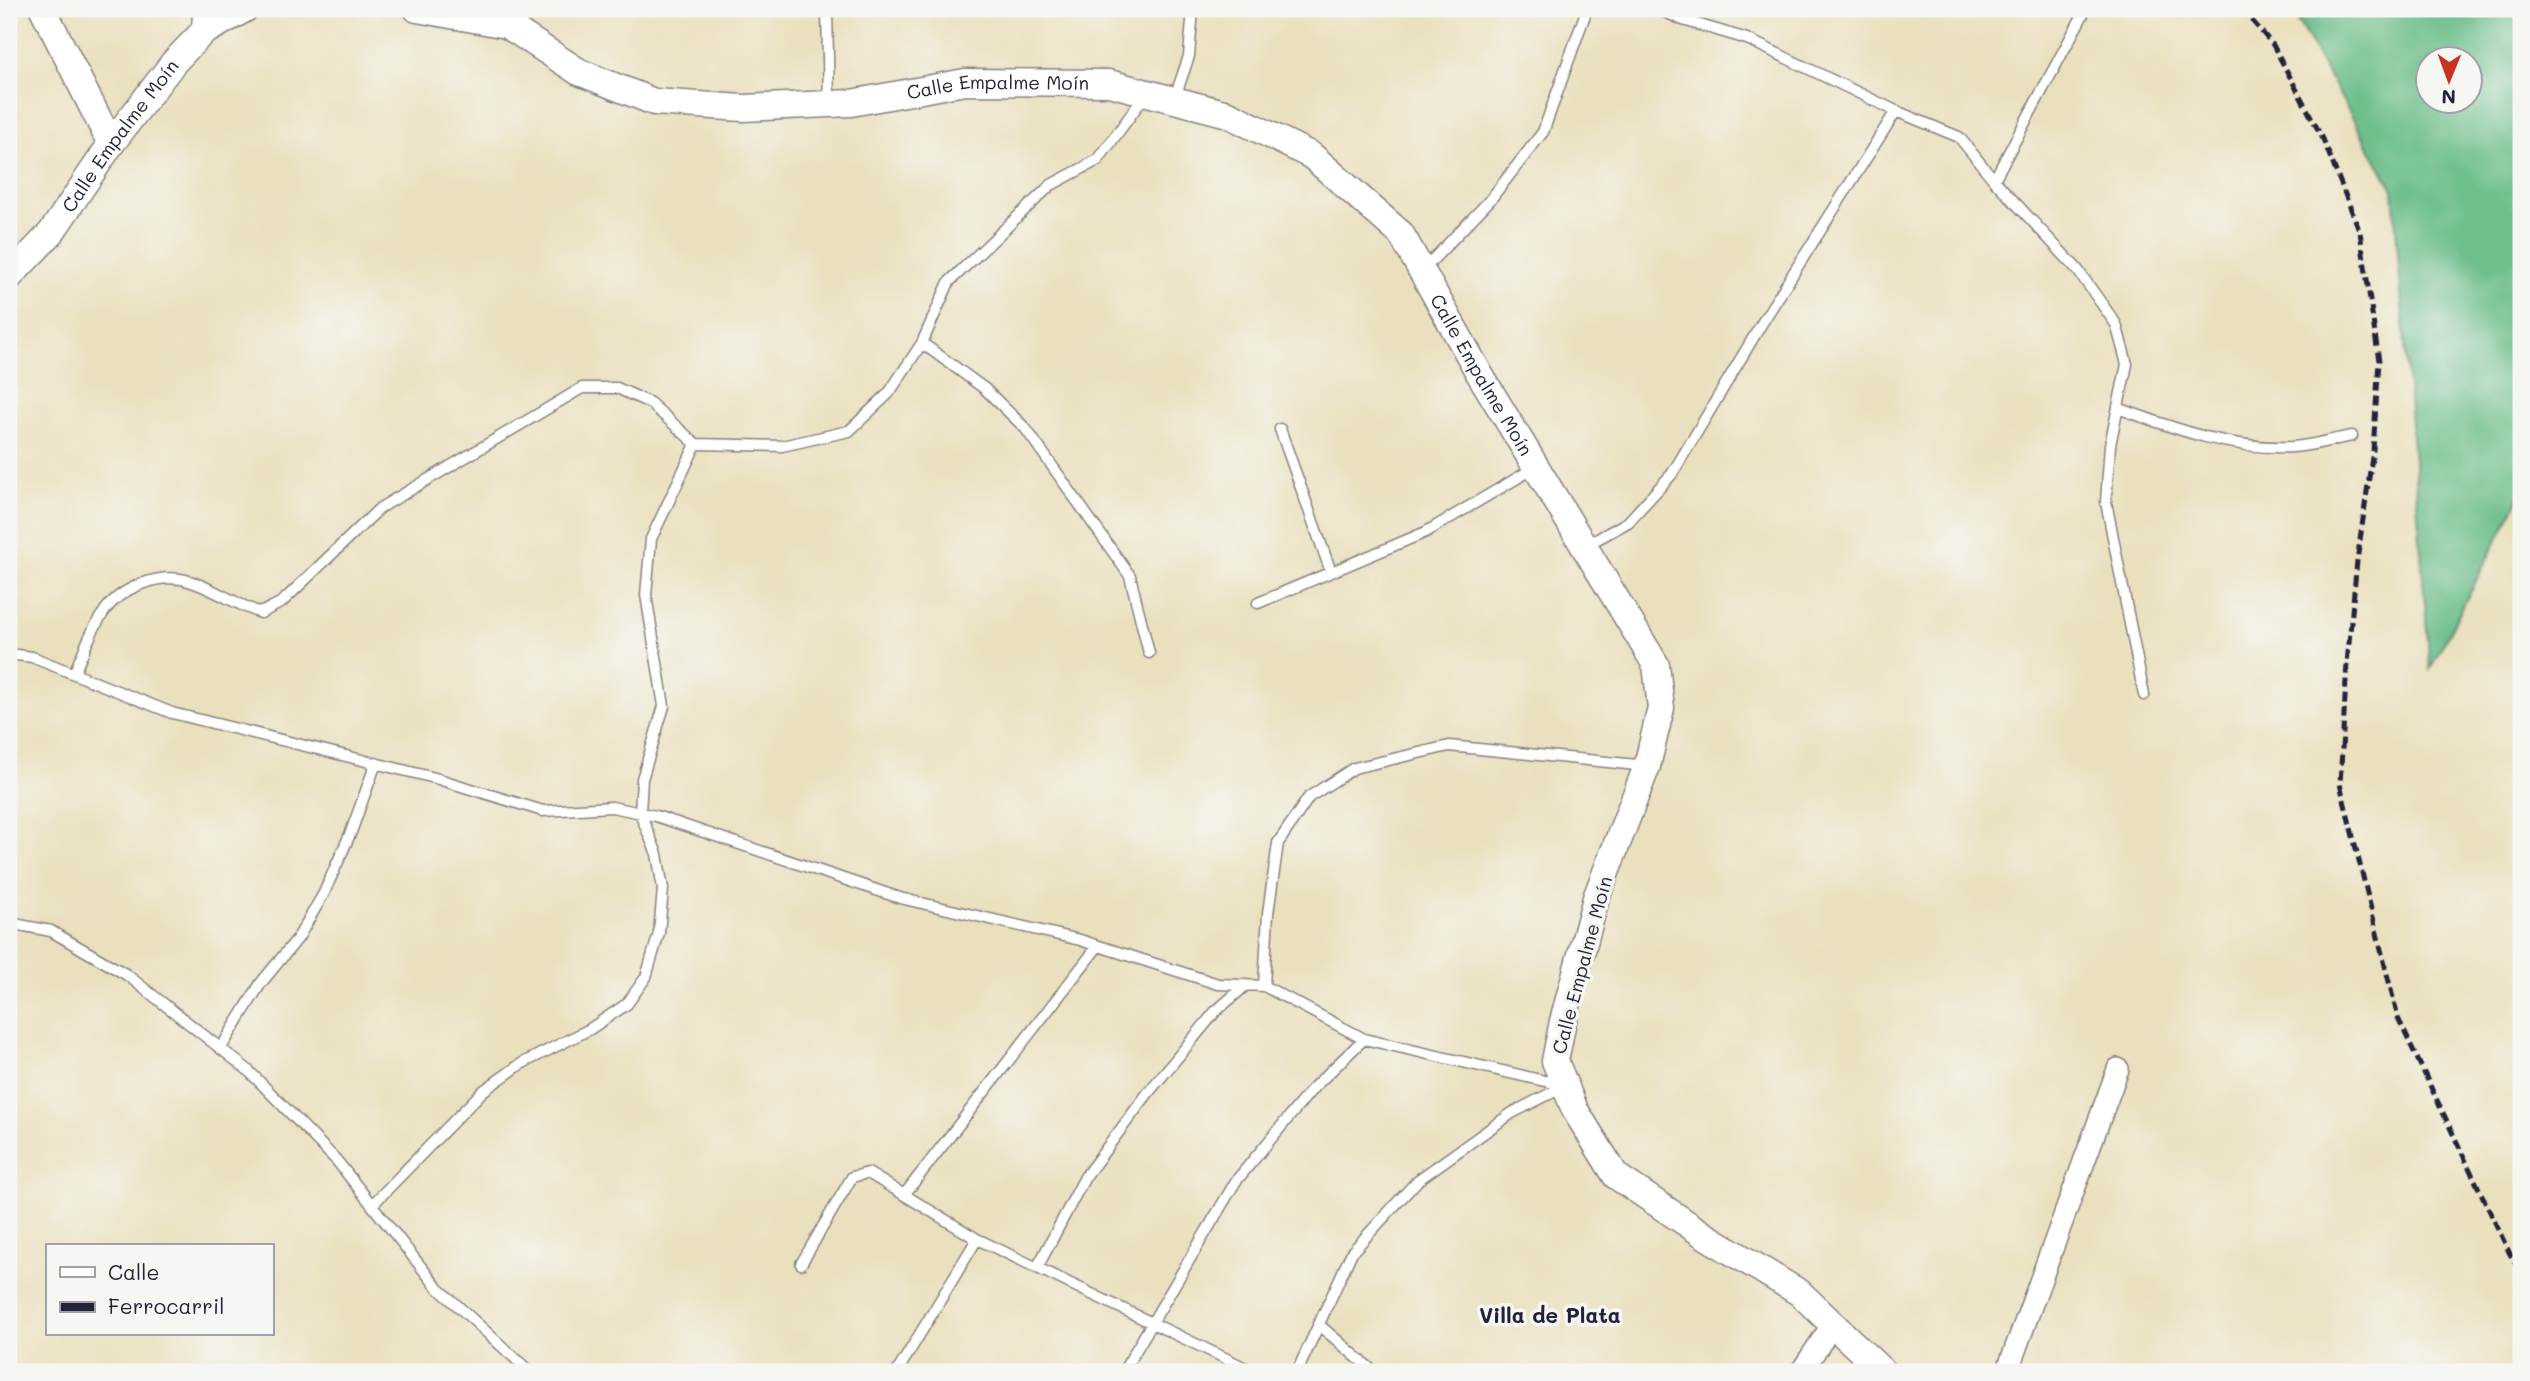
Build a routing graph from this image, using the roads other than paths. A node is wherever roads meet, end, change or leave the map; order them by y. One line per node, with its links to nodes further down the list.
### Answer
1 (43, 9): 14 (street)
2 (245, 9): 9 (street, Calle Empalme Moín)
3 (827, 9): 12 (lane)
4 (1192, 9): 11 (lane)
5 (1587, 9): 16 (lane)
6 (1658, 9): 13 (lane)
7 (2085, 9): 15 (lane)
8 (432, 10): 12 (street, Calle Empalme Moín)
9 (203, 21): 14 (street, Calle Empalme Moín)
10 (1147, 92): 11 (street, Calle Empalme Moín); 12 (street, Calle Empalme Moín); 18 (lane)
11 (1174, 100): 16 (street, Calle Empalme Moín)
12 (829, 104)
13 (1896, 111): 15 (lane); 24 (lane)
14 (111, 144): 17 (street, Calle Empalme Moín)
15 (1994, 180): 19 (lane)
16 (1422, 271): 23 (street, Calle Empalme Moín)
17 (9, 276)
18 (922, 343): 22 (lane); 27 (lane)
19 (2118, 408): 21 (lane); 30 (lane)
20 (1280, 429): 25 (lane)
21 (2352, 436)
22 (696, 444): 29 (lane); 33 (lane)
23 (1536, 467): 24 (street, Calle Empalme Moín); 25 (lane)
24 (1585, 547): 32 (street, Calle Empalme Moín)
25 (1331, 572): 26 (lane)
26 (1258, 603)
27 (1149, 653)
28 (9, 654): 29 (lane)
29 (74, 673): 31 (lane)
30 (2144, 695)
31 (376, 763): 33 (lane); 39 (lane)
32 (1647, 766): 37 (lane); 41 (street, Calle Empalme Moín)
33 (640, 813): 35 (lane); 43 (lane)
34 (9, 923): 39 (lane)
35 (1098, 946): 36 (lane); 42 (lane)
36 (1246, 985): 37 (lane); 46 (lane)
37 (1264, 986): 38 (lane)
38 (1364, 1039): 41 (lane); 47 (lane)
39 (221, 1048): 43 (lane)
40 (2118, 1069): 58 (street)
41 (1565, 1086): 48 (lane); 49 (street, Calle Empalme Moín)
42 (904, 1195): 44 (lane); 45 (lane)
43 (372, 1205): 50 (lane)
44 (977, 1239): 46 (lane); 51 (lane)
45 (801, 1264)
46 (1037, 1268): 47 (lane)
47 (1151, 1323): 52 (lane); 53 (lane)
48 (1318, 1324): 54 (lane); 55 (lane)
49 (1833, 1324): 56 (street); 57 (street, Calle Empalme Moín)
50 (530, 1372)
51 (897, 1372)
52 (1123, 1372)
53 (1254, 1372)
54 (1297, 1372)
55 (1374, 1372)
56 (1801, 1372)
57 (1883, 1372)
58 (2007, 1372)

